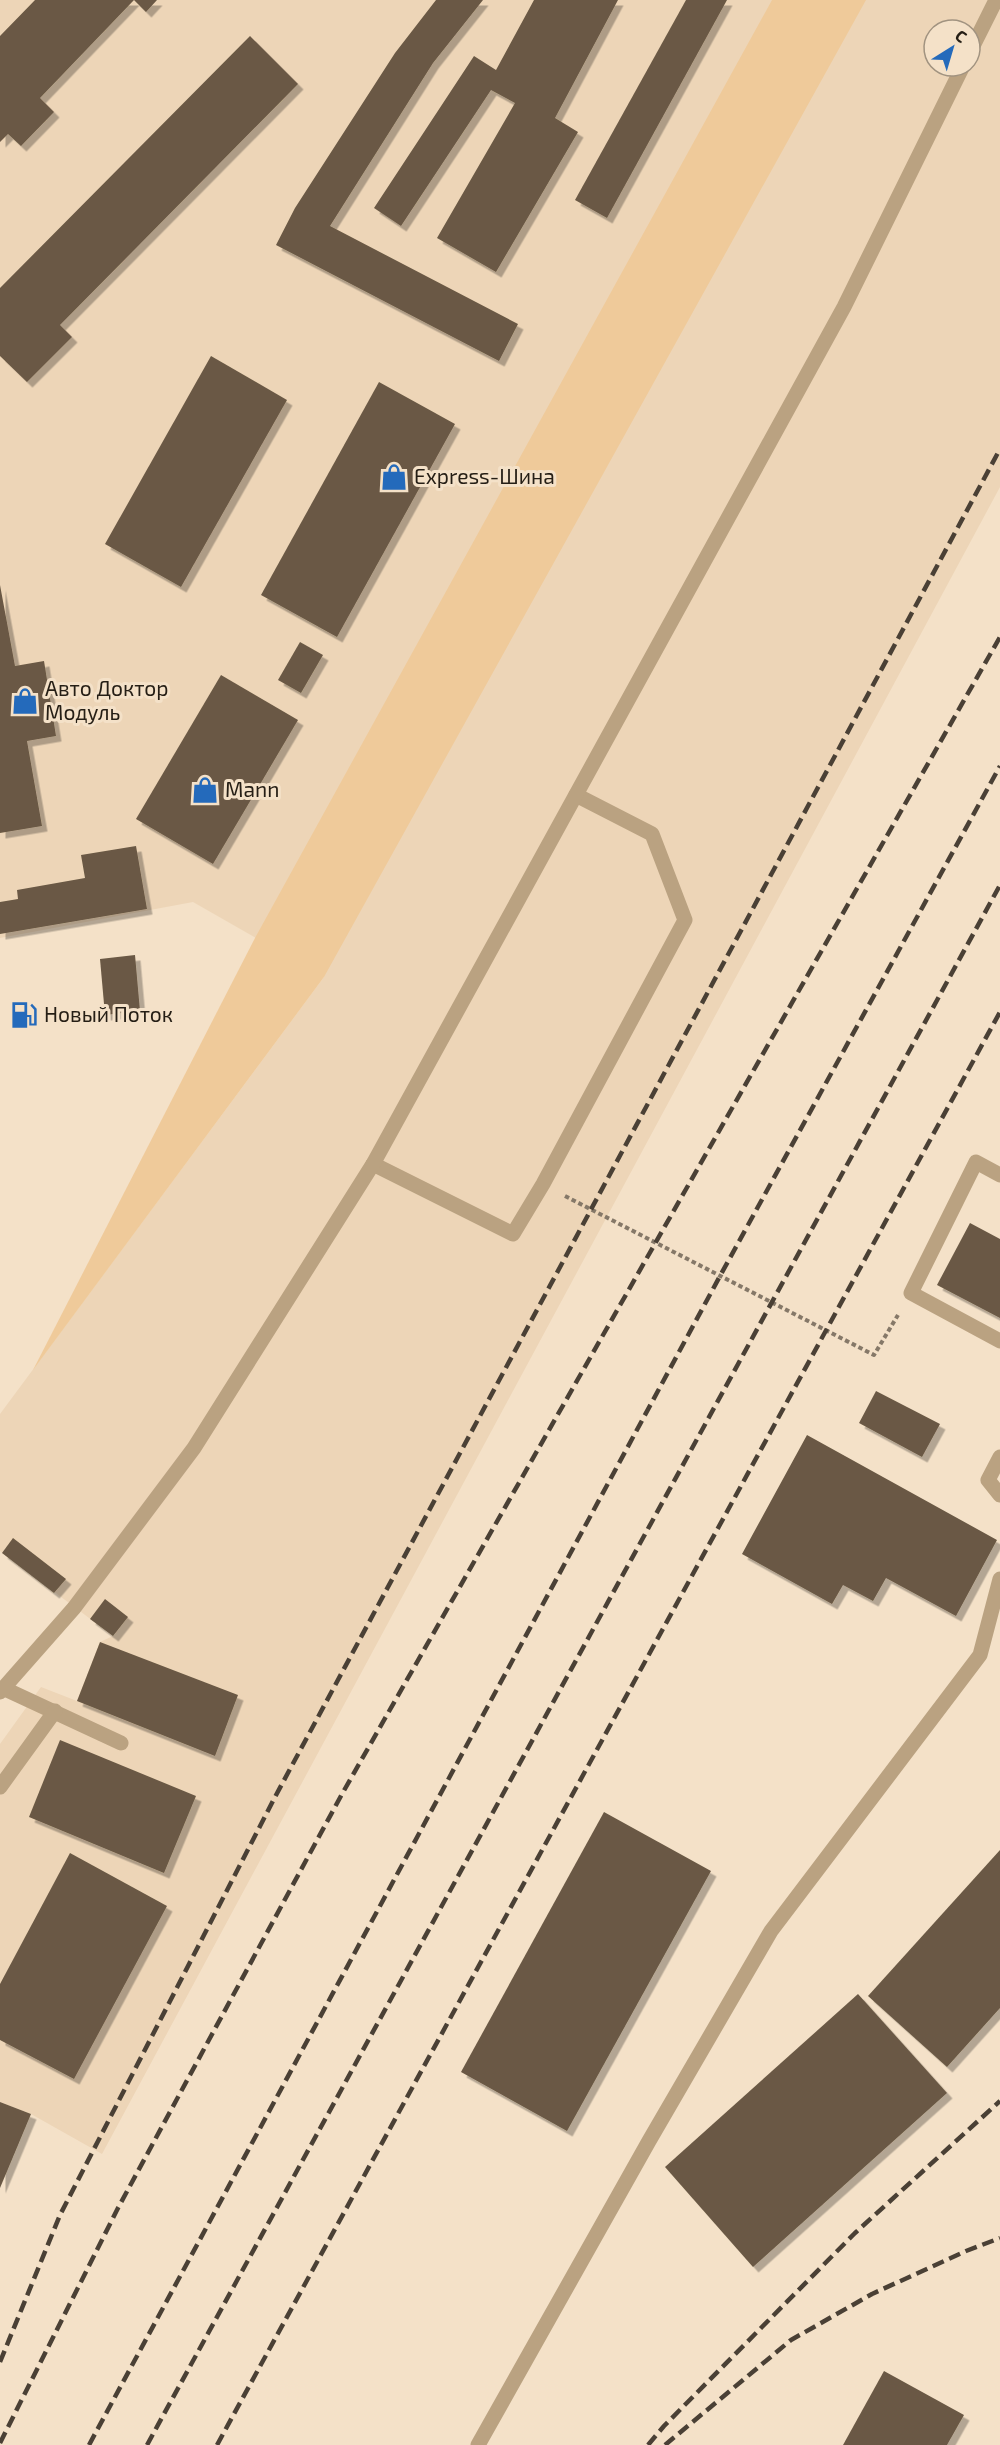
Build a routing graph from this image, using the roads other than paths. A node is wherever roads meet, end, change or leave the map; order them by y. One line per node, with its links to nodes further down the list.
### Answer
1 (996, 0): 2 (lane)
2 (982, 28)
3 (957, 78): 4 (lane)
4 (576, 795): 5 (lane); 5 (lane)
5 (373, 1164): 11 (lane)
6 (1000, 1175): 7 (lane)
7 (1000, 1341)
8 (1000, 1457): 9 (lane)
9 (1000, 1495)
10 (1000, 1579): 15 (lane)
11 (2, 1690): 12 (lane)
12 (55, 1712): 13 (lane); 14 (lane)
13 (122, 1743)
14 (0, 1787)
15 (478, 2445)

